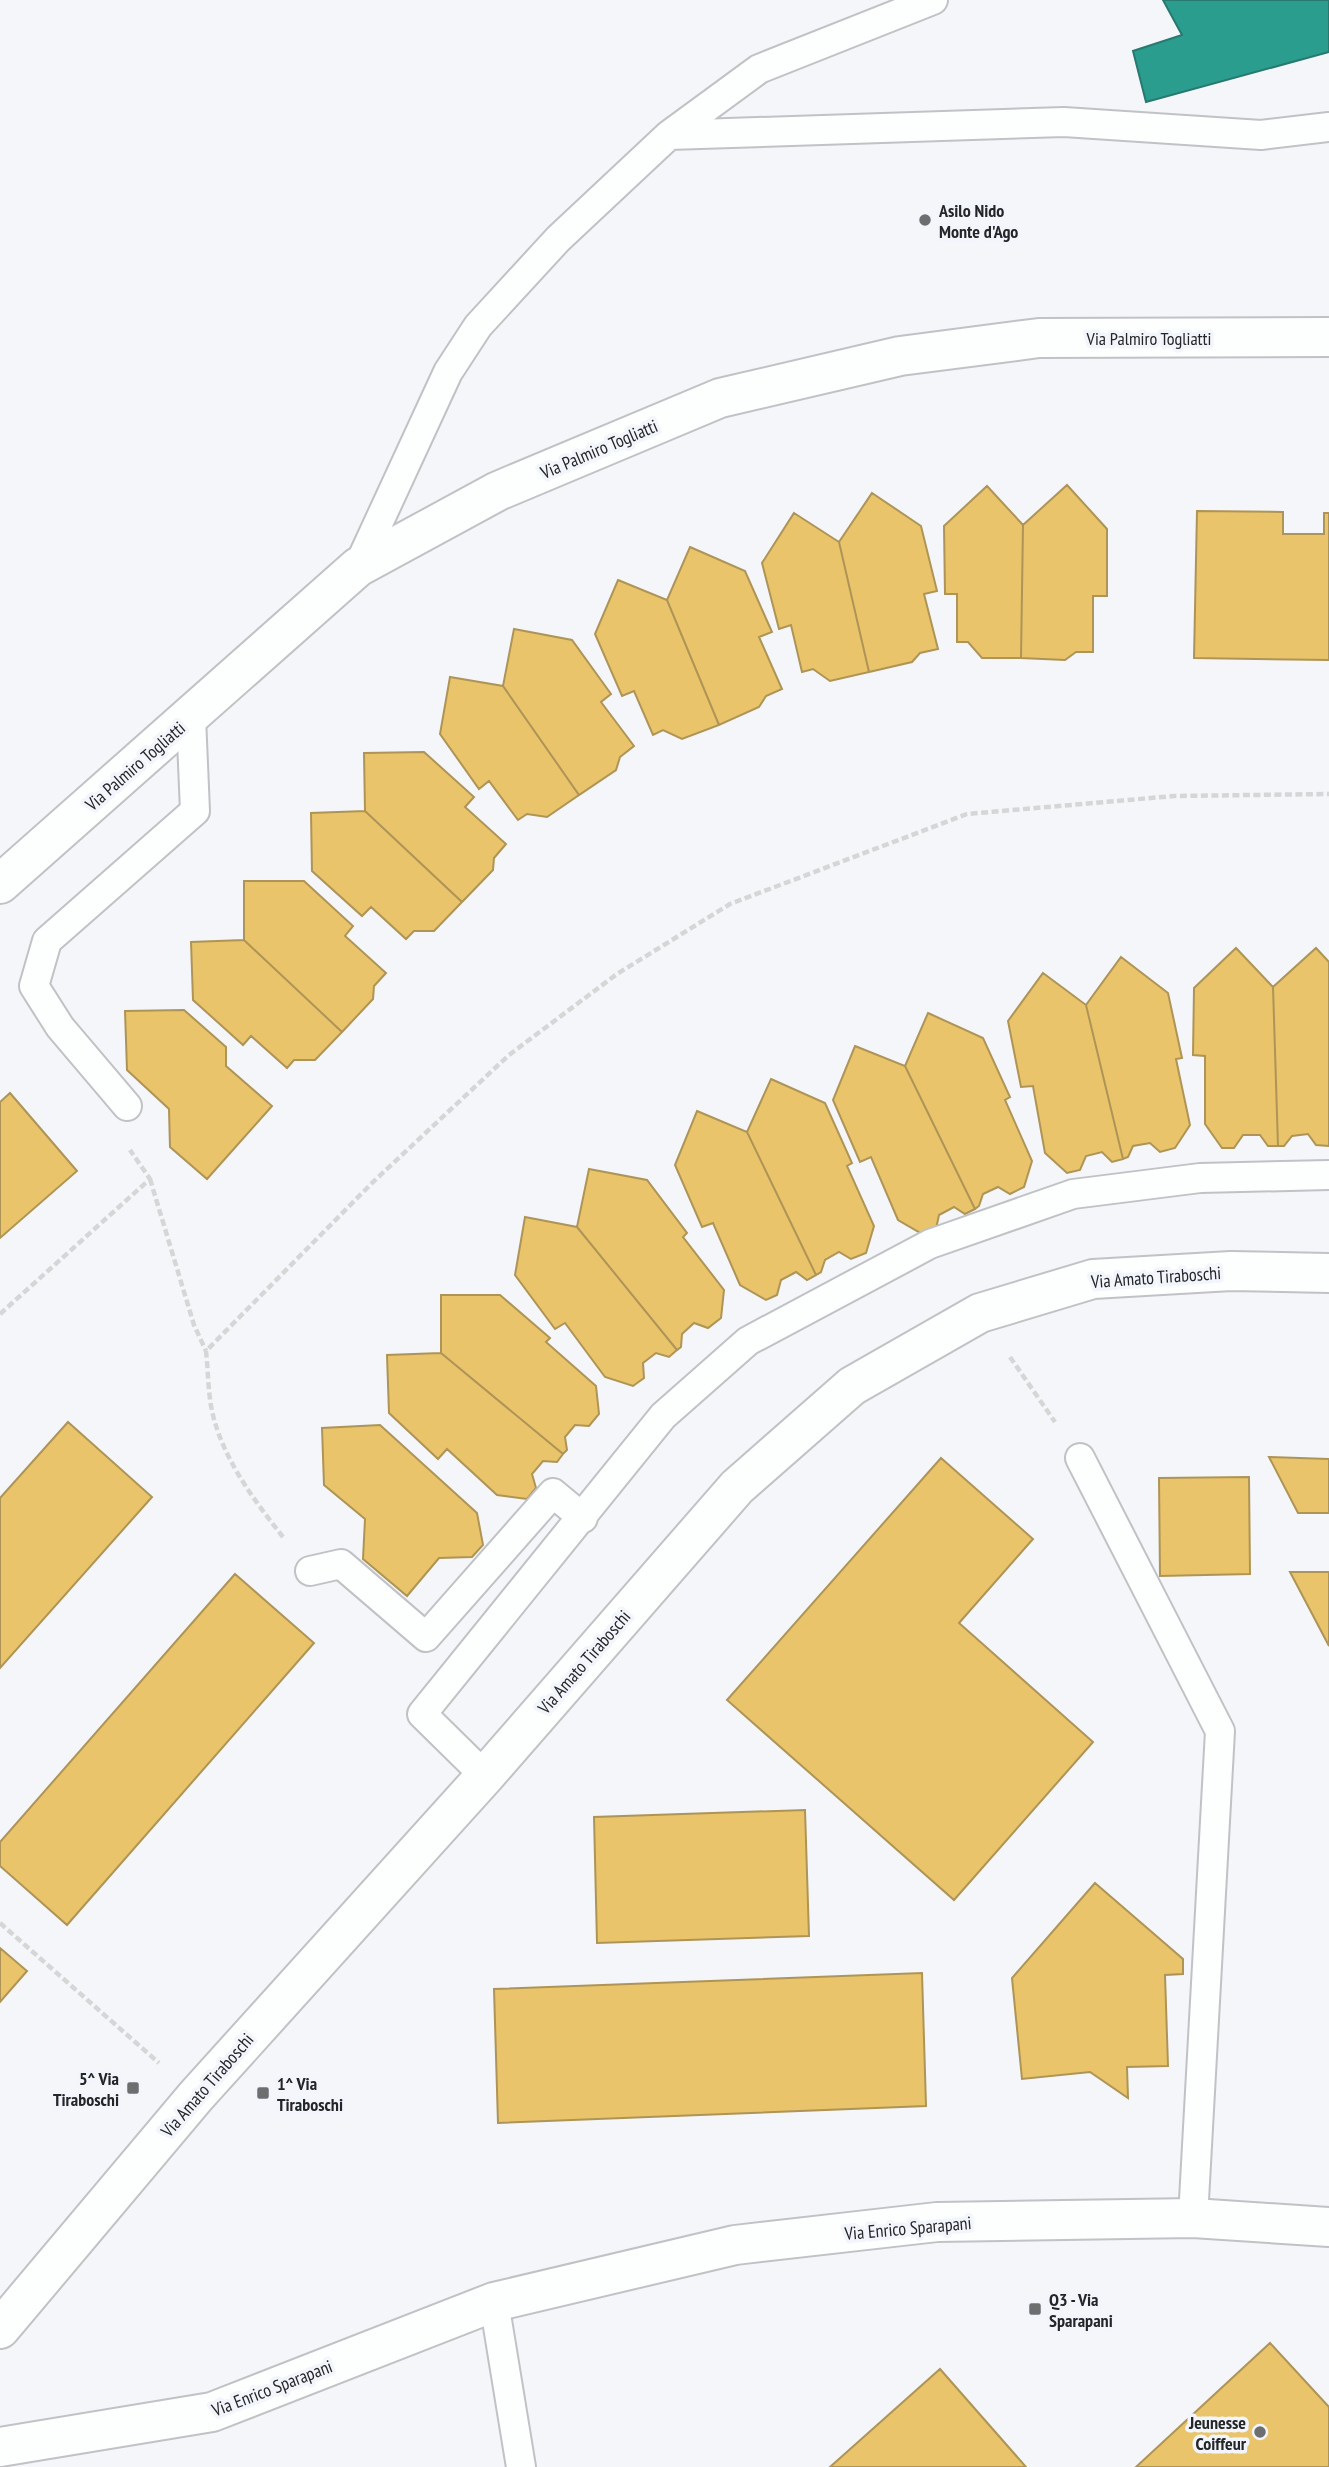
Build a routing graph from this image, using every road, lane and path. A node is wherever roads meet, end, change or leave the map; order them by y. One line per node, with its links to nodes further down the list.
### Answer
1 (933, 0): 3 (lane)
2 (1329, 127): 3 (lane)
3 (669, 135): 5 (lane)
4 (1329, 337): 5 (street, Via Palmiro Togliatti)
5 (358, 567): 6 (street, Via Palmiro Togliatti)
6 (191, 717): 8 (street, Via Palmiro Togliatti); 9 (lane)
7 (1329, 794): 15 (path)
8 (0, 884)
9 (127, 1106): 11 (path)
10 (1329, 1175): 17 (lane)
11 (150, 1179): 14 (path); 15 (path)
12 (1329, 1273): 13 (street, Via Amato Tiraboschi)
13 (980, 1313): 16 (path); 19 (street, Via Amato Tiraboschi)
14 (0, 1314)
15 (206, 1352): 18 (path)
16 (1080, 1458): 22 (lane)
17 (583, 1518): 18 (lane); 19 (lane)
18 (310, 1571)
19 (485, 1776): 21 (street, Via Amato Tiraboschi)
20 (0, 1923): 21 (path)
21 (196, 2096): 25 (street, Via Amato Tiraboschi)
22 (1193, 2218): 23 (street, Via Enrico Sparapani); 24 (street, Via Enrico Sparapani)
23 (1329, 2227)
24 (494, 2302): 26 (street, Via Enrico Sparapani); 27 (lane)
25 (0, 2329)
26 (0, 2446)
27 (521, 2467)

